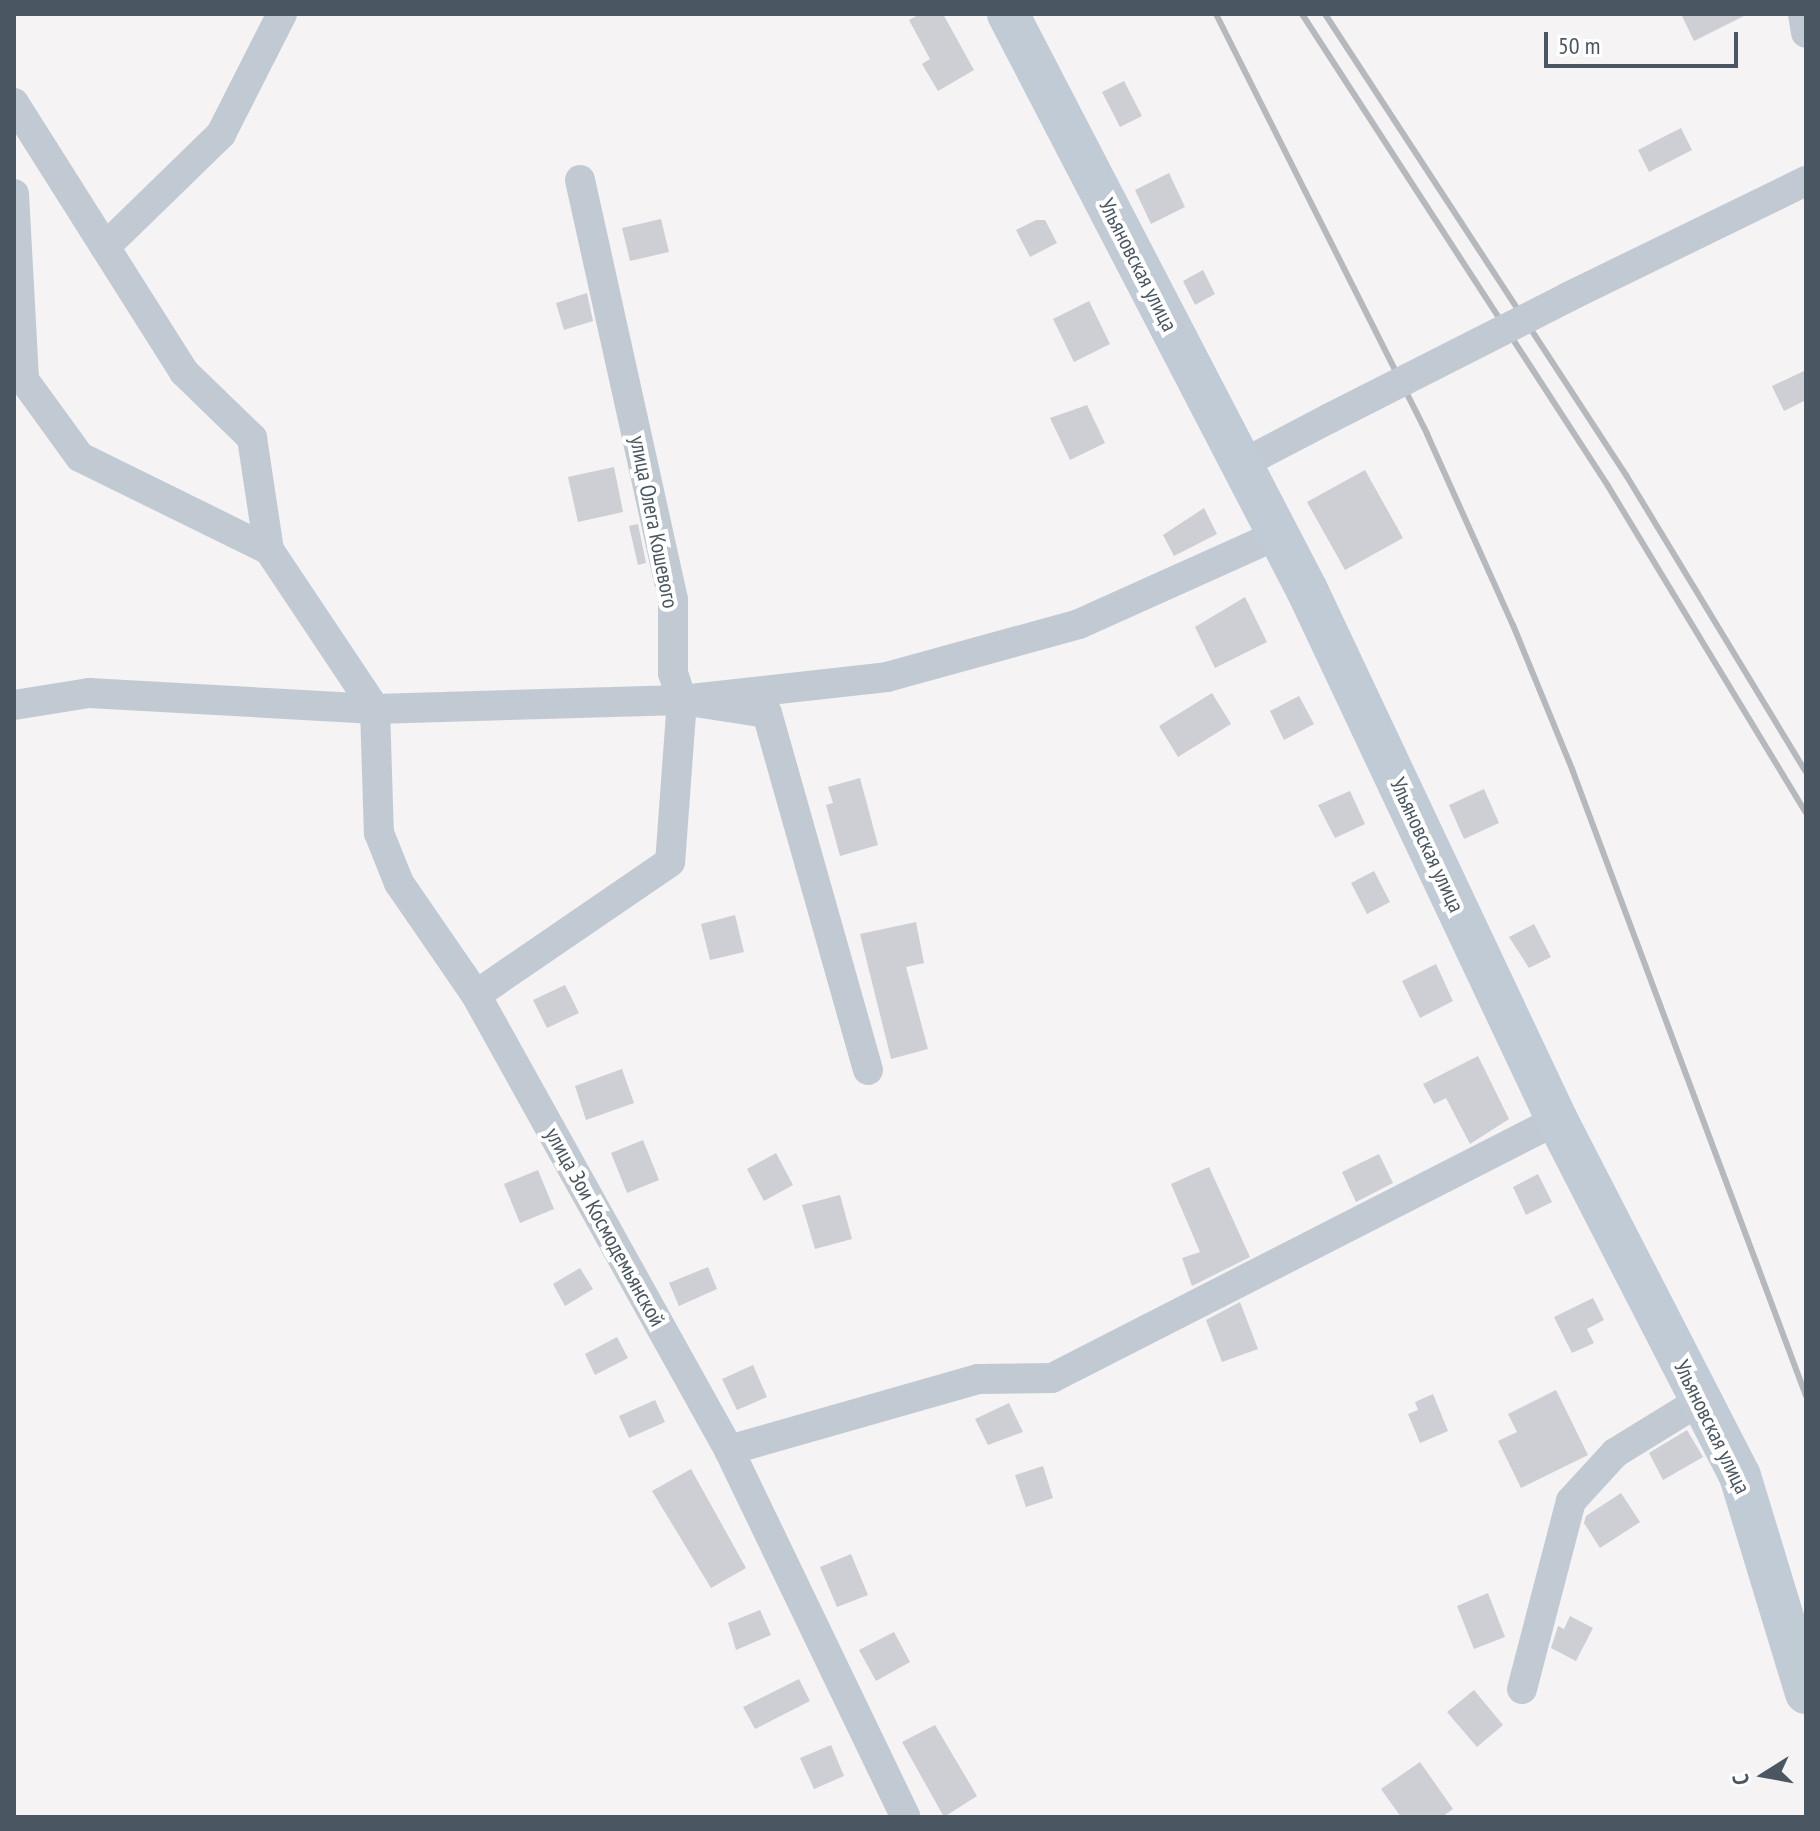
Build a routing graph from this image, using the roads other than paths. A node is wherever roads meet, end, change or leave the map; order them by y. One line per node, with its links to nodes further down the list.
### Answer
1 (282, 14): 9 (street)
2 (1008, 14): 10 (main road, Ульяновская улица)
3 (1803, 14): 4 (street)
4 (1806, 33)
5 (14, 103): 9 (street)
6 (580, 180): 13 (street, улица Олега Кошевого)
7 (1806, 181): 10 (street, bridge)
8 (14, 194): 12 (street)
9 (105, 247): 12 (street)
10 (1242, 464): 11 (main road, Ульяновская улица)
11 (1279, 534): 13 (street); 18 (main road, Ульяновская улица)
12 (269, 550): 15 (street)
13 (682, 700): 15 (street); 16 (street); 17 (street)
14 (14, 705): 15 (street)
15 (375, 709): 16 (street, улица Зои Космодемьянской)
16 (476, 995): 20 (street, улица Зои Космодемьянской)
17 (868, 1070)
18 (1557, 1120): 19 (main road, Ульяновская улица); 20 (street)
19 (1701, 1400): 21 (street); 22 (main road, Ульяновская улица)
20 (729, 1450): 23 (street, улица Зои Космодемьянской)
21 (1522, 1689)
22 (1806, 1693)
23 (906, 1817)

